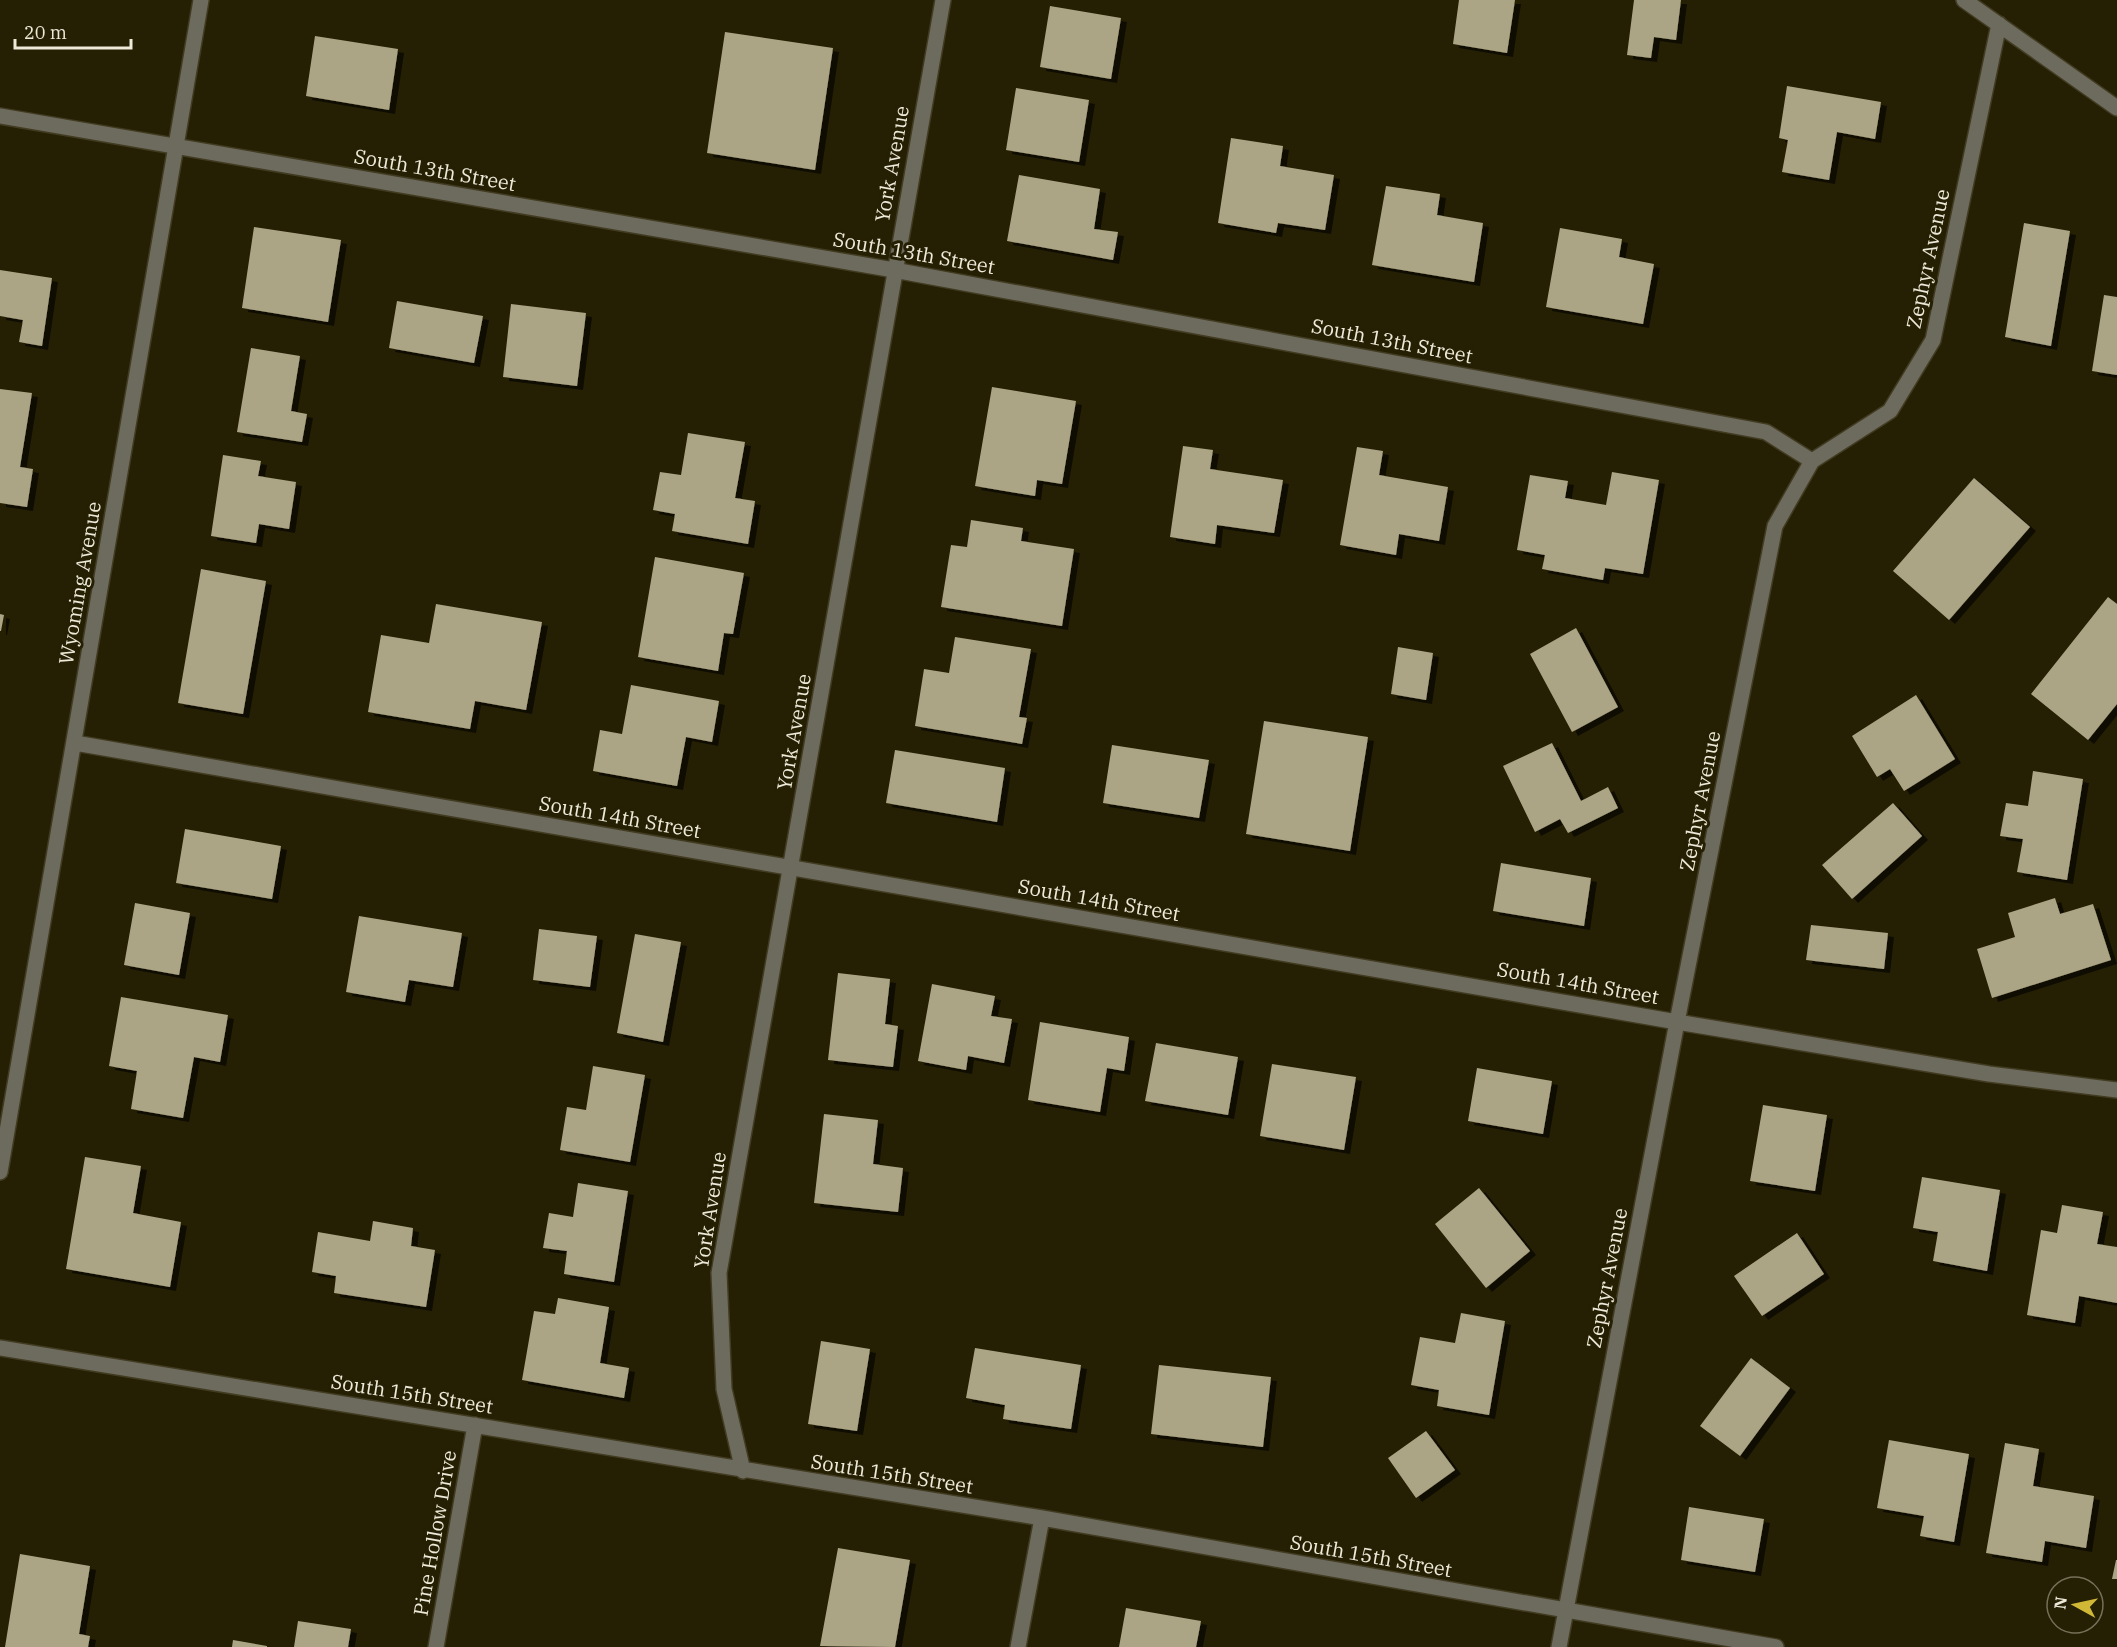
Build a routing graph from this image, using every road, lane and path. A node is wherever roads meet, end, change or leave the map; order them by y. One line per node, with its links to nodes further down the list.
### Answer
1 (201, 0): 7 (street, Wyoming Avenue)
2 (943, 0): 8 (street, York Avenue)
3 (1964, 0): 4 (street)
4 (1999, 24): 5 (street); 9 (street, Zephyr Avenue)
5 (2117, 108)
6 (0, 116): 7 (street, South 13th Street)
7 (175, 147): 8 (street, South 13th Street); 10 (street, Wyoming Avenue)
8 (894, 270): 9 (street, South 13th Street); 11 (street, York Avenue)
9 (1812, 461): 12 (street, Zephyr Avenue)
10 (75, 743): 11 (street, South 14th Street); 14 (street, Wyoming Avenue)
11 (792, 868): 12 (street, South 14th Street); 17 (street, York Avenue)
12 (1677, 1022): 13 (street, South 14th Street); 19 (street, Zephyr Avenue)
13 (2117, 1090)
14 (0, 1172)
15 (0, 1348): 16 (street, South 15th Street)
16 (475, 1425): 17 (street, South 15th Street); 20 (street, Pine Hollow Drive)
17 (743, 1471): 18 (street, South 15th Street)
18 (1042, 1518): 19 (street, South 15th Street); 21 (street)
19 (1566, 1612): 22 (street, Zephyr Avenue); 23 (street, South 15th Street)
20 (436, 1647)
21 (1018, 1647)
22 (1559, 1647)
23 (1776, 1647)

